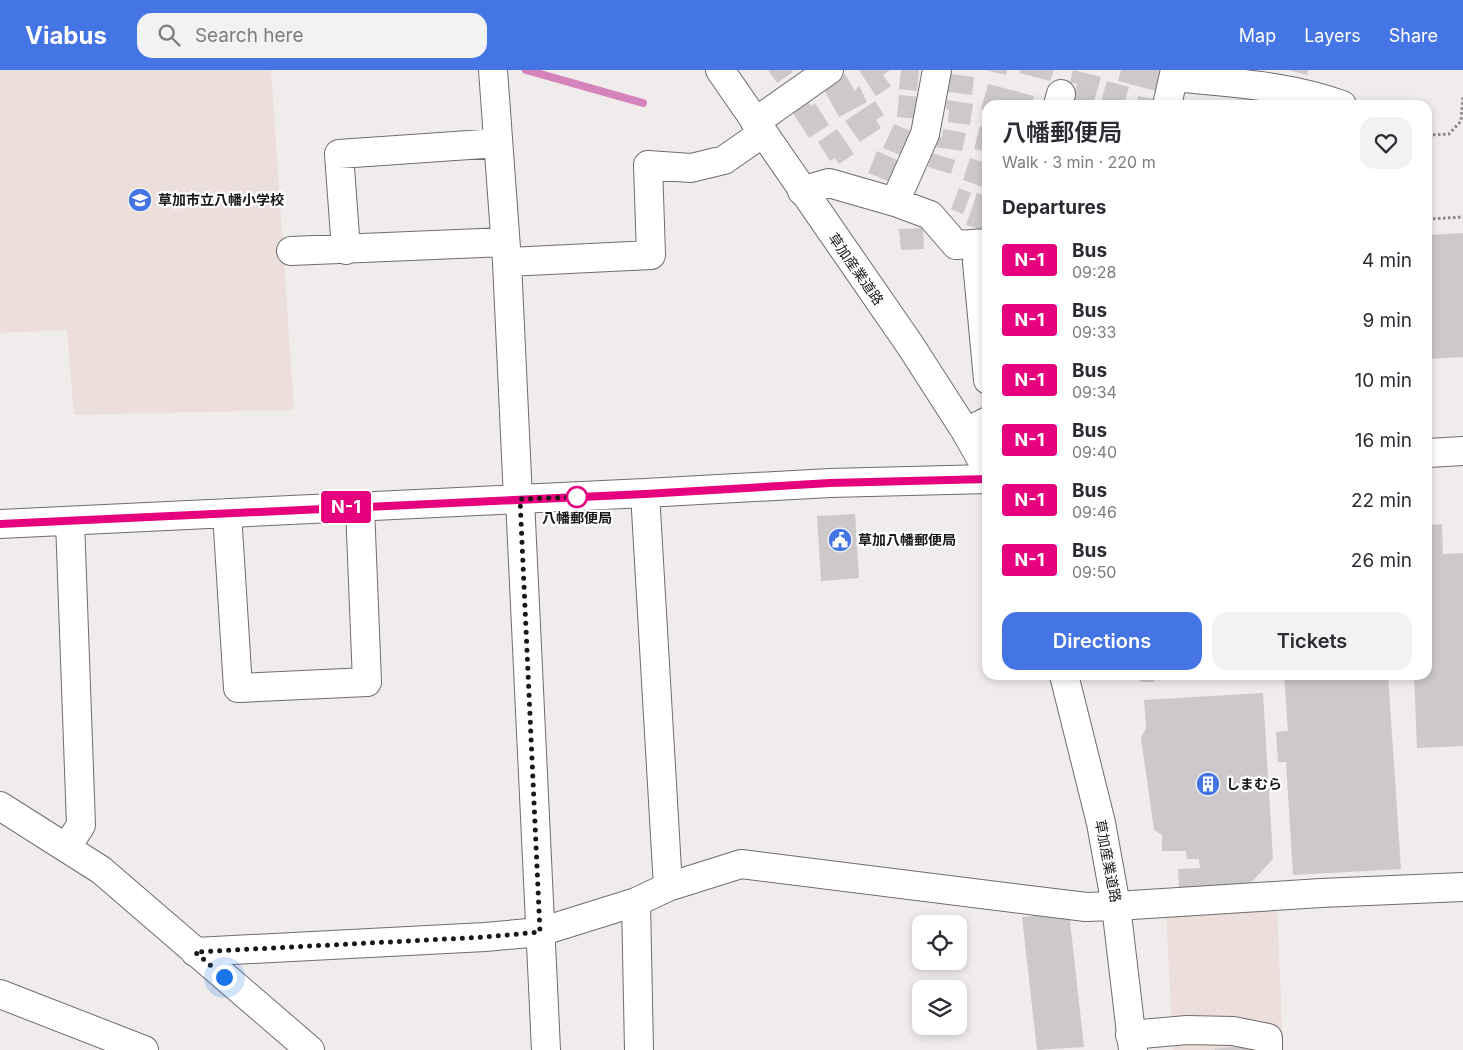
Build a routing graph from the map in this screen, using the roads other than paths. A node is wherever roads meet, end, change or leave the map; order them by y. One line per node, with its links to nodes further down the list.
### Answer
1 (494, 70): 9 (street)
2 (720, 70): 8 (street, 草加産業道路)
3 (829, 70): 8 (street)
4 (937, 70): 11 (street)
5 (1174, 74): 6 (street); 7 (street)
6 (1168, 100)
7 (1328, 100)
8 (759, 128): 10 (street, 草加産業道路); 15 (street)
9 (498, 143): 13 (street); 15 (street)
10 (802, 192): 11 (street); 18 (street, 草加産業道路)
11 (895, 202): 12 (street)
12 (982, 243)
13 (346, 250): 14 (street); 15 (street)
14 (291, 251)
15 (506, 252): 24 (street)
16 (982, 262): 17 (street)
17 (982, 316)
18 (977, 427): 19 (street, 草加産業道路)
19 (982, 447)
20 (1463, 451): 21 (street)
21 (1432, 453)
22 (982, 479): 23 (street)
23 (645, 494): 24 (street); 32 (street)
24 (519, 499): 25 (street); 36 (street)
25 (360, 507): 26 (street); 26 (street)
26 (228, 513): 27 (street)
27 (70, 521): 28 (street); 31 (street)
28 (0, 524)
29 (1065, 680): 35 (street, 草加産業道路)
30 (0, 806): 31 (street)
31 (67, 847): 37 (street)
32 (668, 887): 34 (street); 35 (street)
33 (1463, 887): 35 (street)
34 (636, 902): 36 (street); 43 (street)
35 (1116, 906): 39 (street, 草加産業道路)
36 (540, 932): 37 (street); 42 (street)
37 (195, 952): 41 (street)
38 (0, 994): 40 (street)
39 (1131, 1042): 44 (street)
40 (144, 1050)
41 (310, 1050)
42 (546, 1050)
43 (639, 1050)
44 (1268, 1050)

